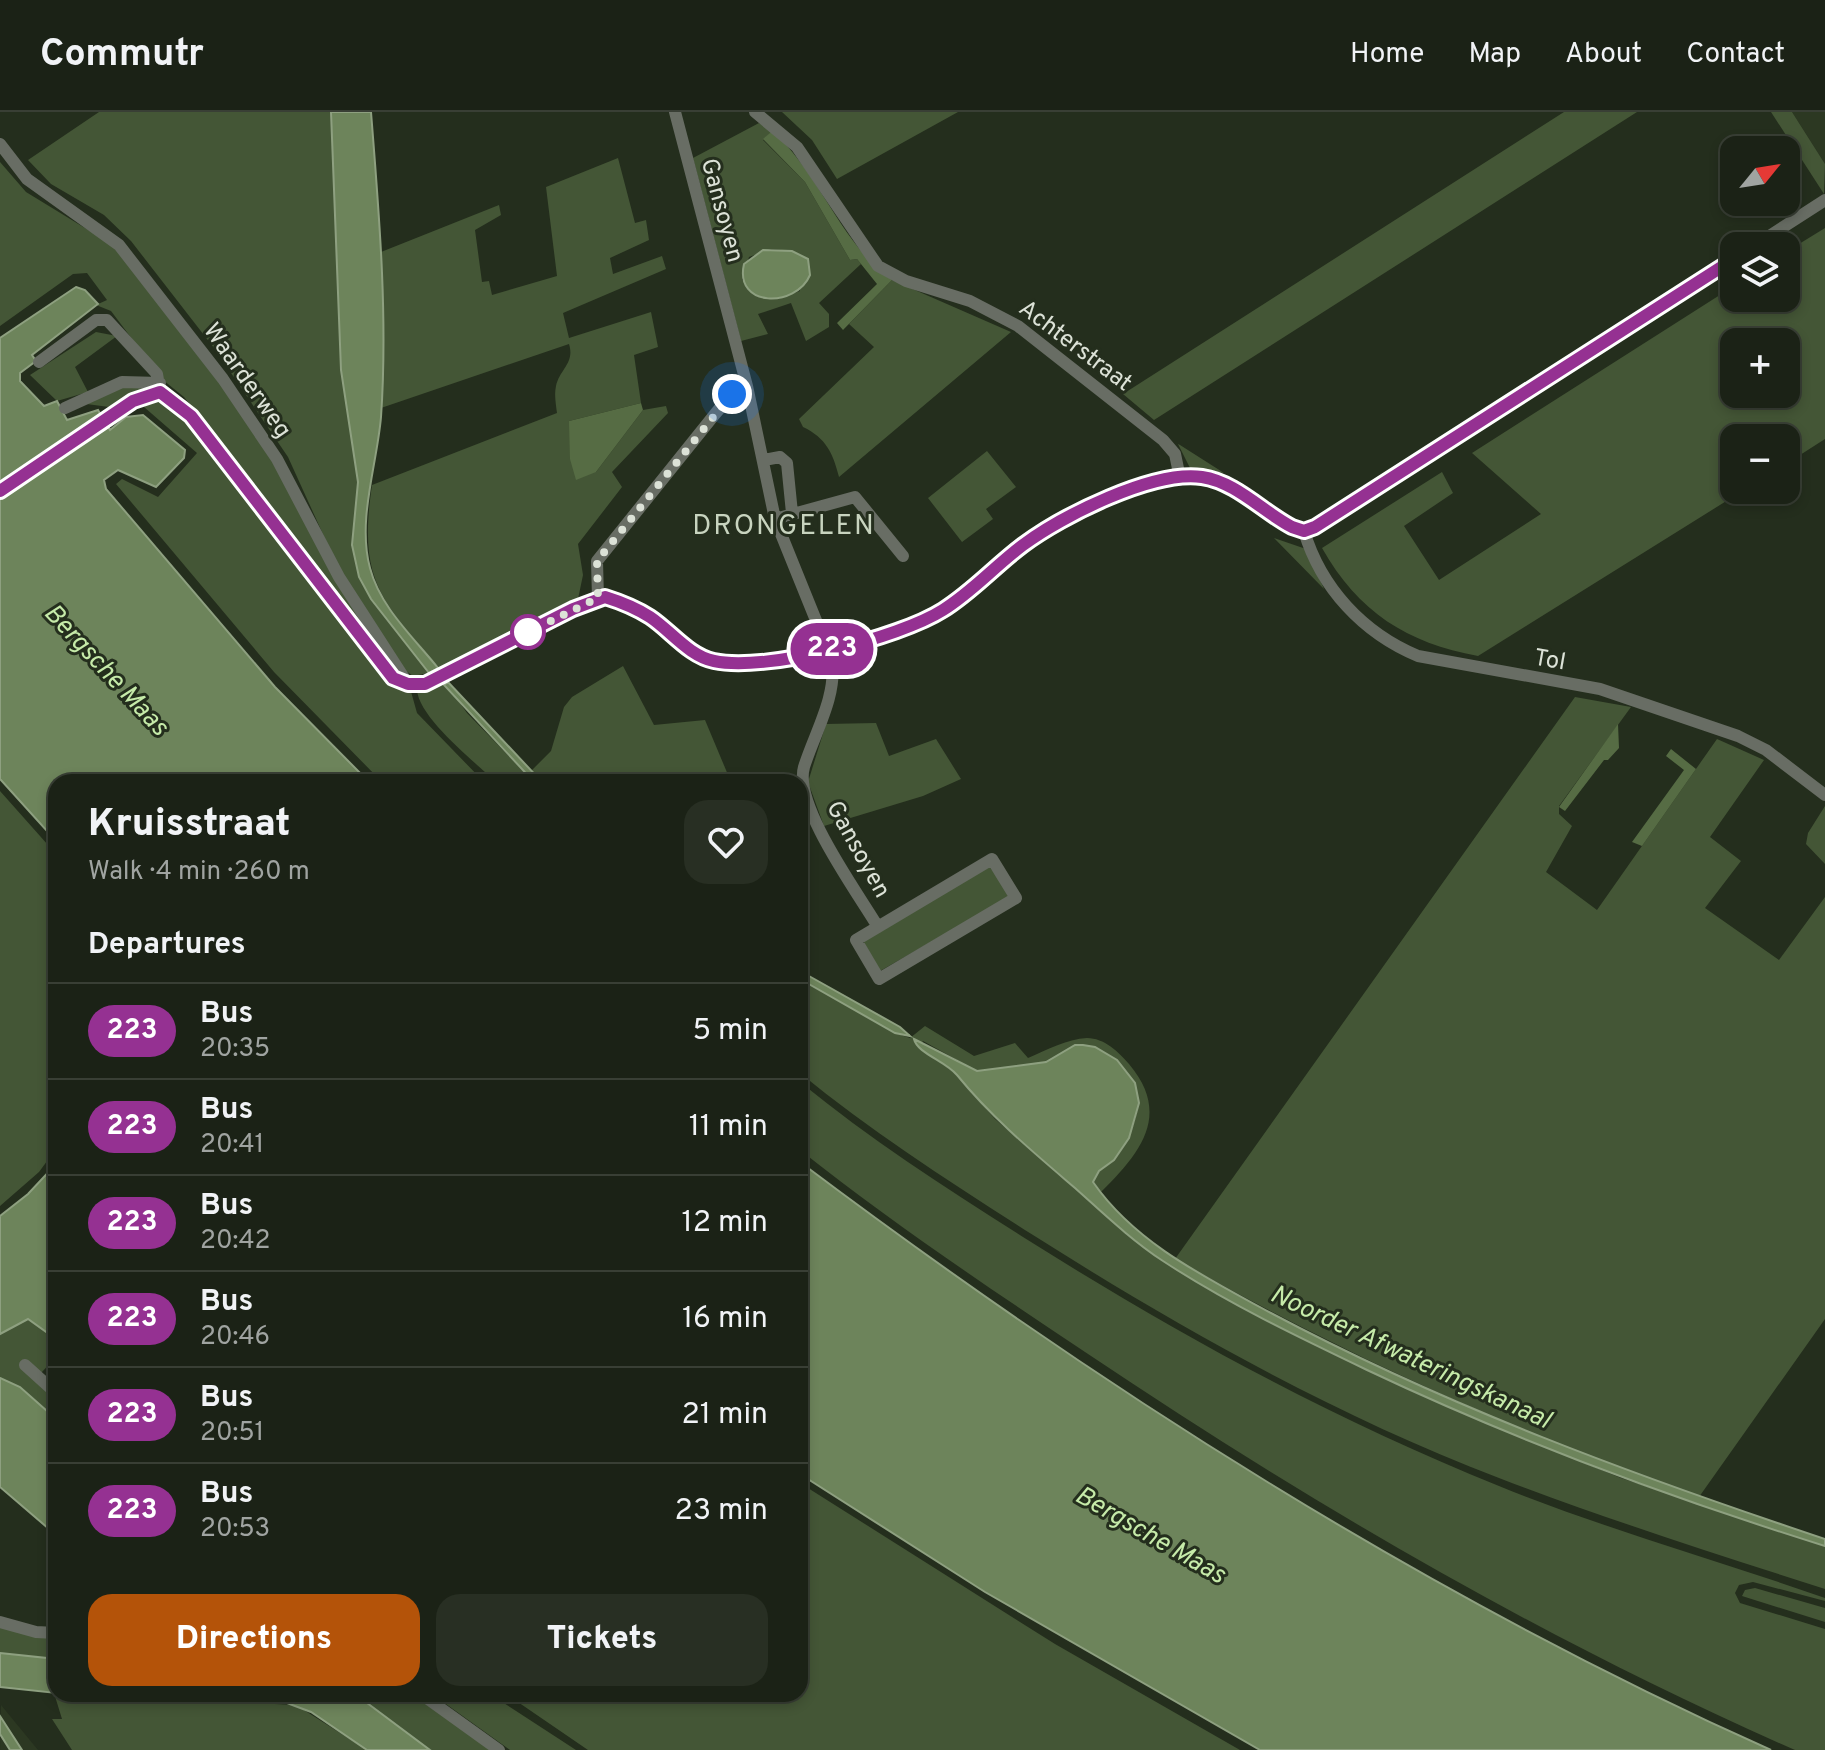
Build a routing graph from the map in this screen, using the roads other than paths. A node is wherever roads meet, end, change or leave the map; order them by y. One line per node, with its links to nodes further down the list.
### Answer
1 (675, 112): 8 (street, Gansoyen)
2 (755, 112): 13 (street, Achterstraat)
3 (0, 144): 20 (street, Waarderweg)
4 (1825, 200): 5 (street)
5 (1776, 232)
6 (1720, 268): 16 (street)
7 (39, 362): 9 (street)
8 (747, 386): 12 (street, Gansoyen); 18 (street)
9 (160, 388): 10 (street); 11 (street); 20 (street)
10 (65, 408)
11 (105, 419)
12 (764, 460): 14 (street); 15 (street, Gansoyen)
13 (1180, 478): 16 (street); 19 (street)
14 (792, 513): 15 (street); 17 (street)
15 (775, 519): 19 (street, Gansoyen)
16 (1304, 531): 22 (street, Tol)
17 (903, 556)
18 (598, 598): 19 (street); 20 (street)
19 (828, 650): 21 (street, Gansoyen)
20 (408, 684)
21 (804, 774)
22 (1825, 795)
23 (808, 798): 24 (street, Gansoyen)
24 (878, 927): 24 (street, Gansoyen)
25 (25, 1365): 26 (street)
26 (48, 1386)
27 (0, 1622): 28 (street)
28 (48, 1633)
29 (432, 1702): 30 (street)
30 (499, 1750)

